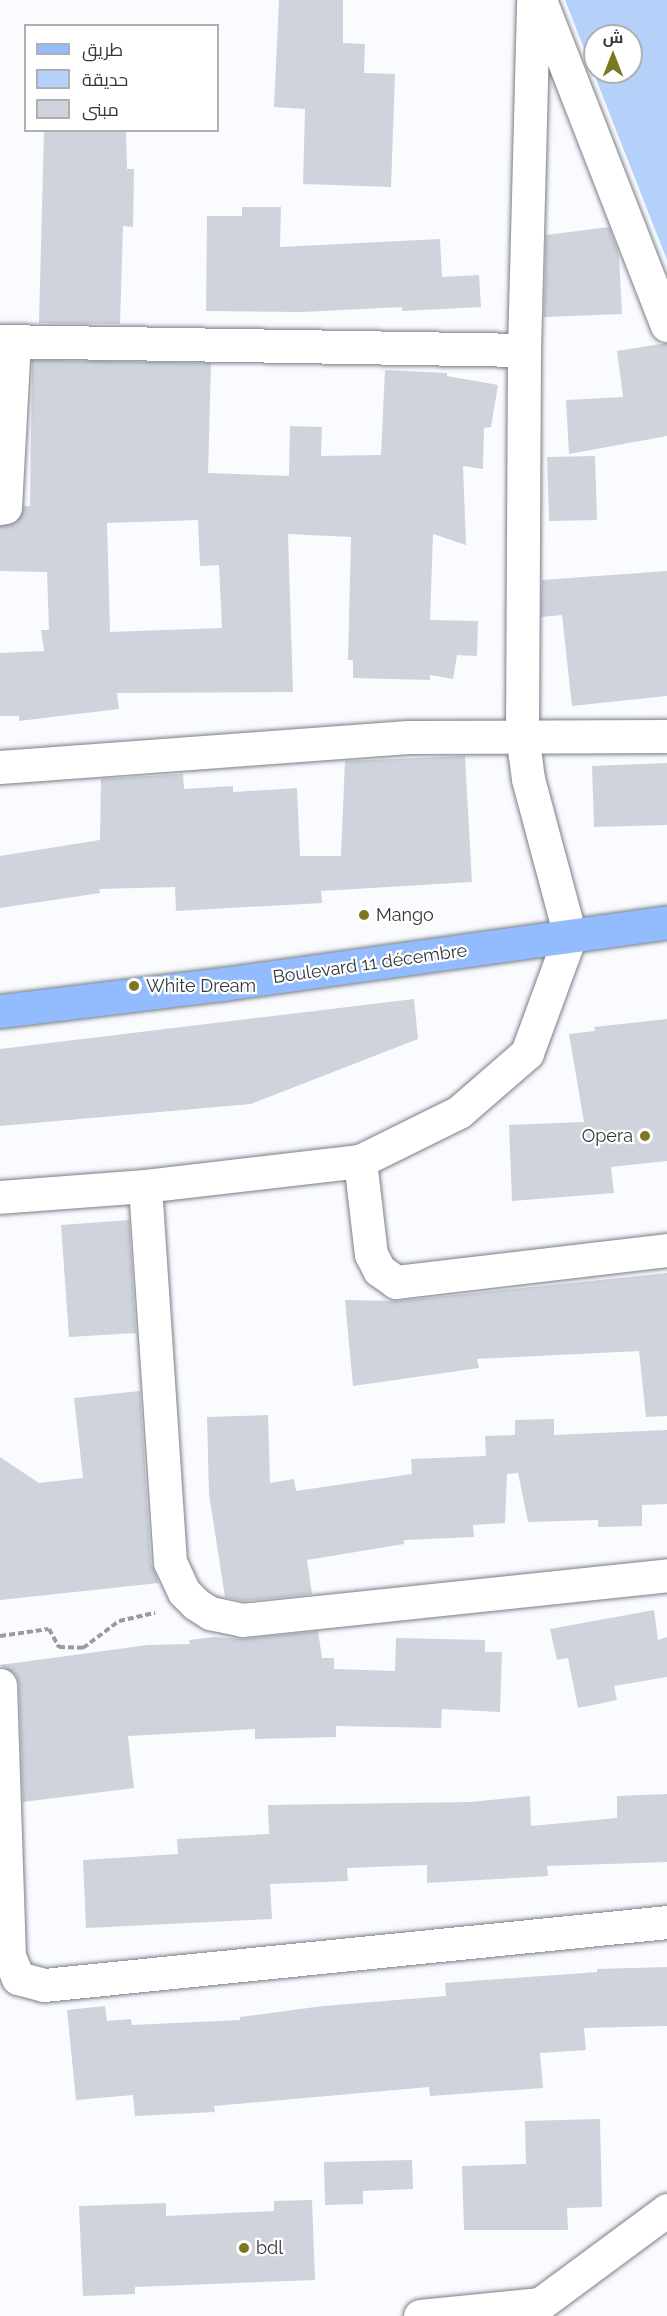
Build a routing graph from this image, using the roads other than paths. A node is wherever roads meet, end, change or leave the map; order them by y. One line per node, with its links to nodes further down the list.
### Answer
1 (533, 0): 5 (street)
2 (540, 0): 3 (street)
3 (667, 325)
4 (7, 341): 5 (street); 6 (street)
5 (524, 350): 7 (street)
6 (0, 507)
7 (522, 734): 8 (street); 9 (street); 11 (street)
8 (667, 736)
9 (0, 767)
10 (667, 922): 11 (main road, Boulevard 11 décembre)
11 (570, 936): 12 (main road, Boulevard 11 décembre); 13 (street)
12 (0, 1011)
13 (360, 1161): 14 (street); 16 (street)
14 (146, 1186): 15 (street); 17 (street)
15 (0, 1197)
16 (667, 1250)
17 (667, 1575)
18 (0, 1685): 19 (street)
19 (667, 1922)
20 (667, 2210): 21 (street)
21 (536, 2310): 22 (street)
22 (420, 2316)

